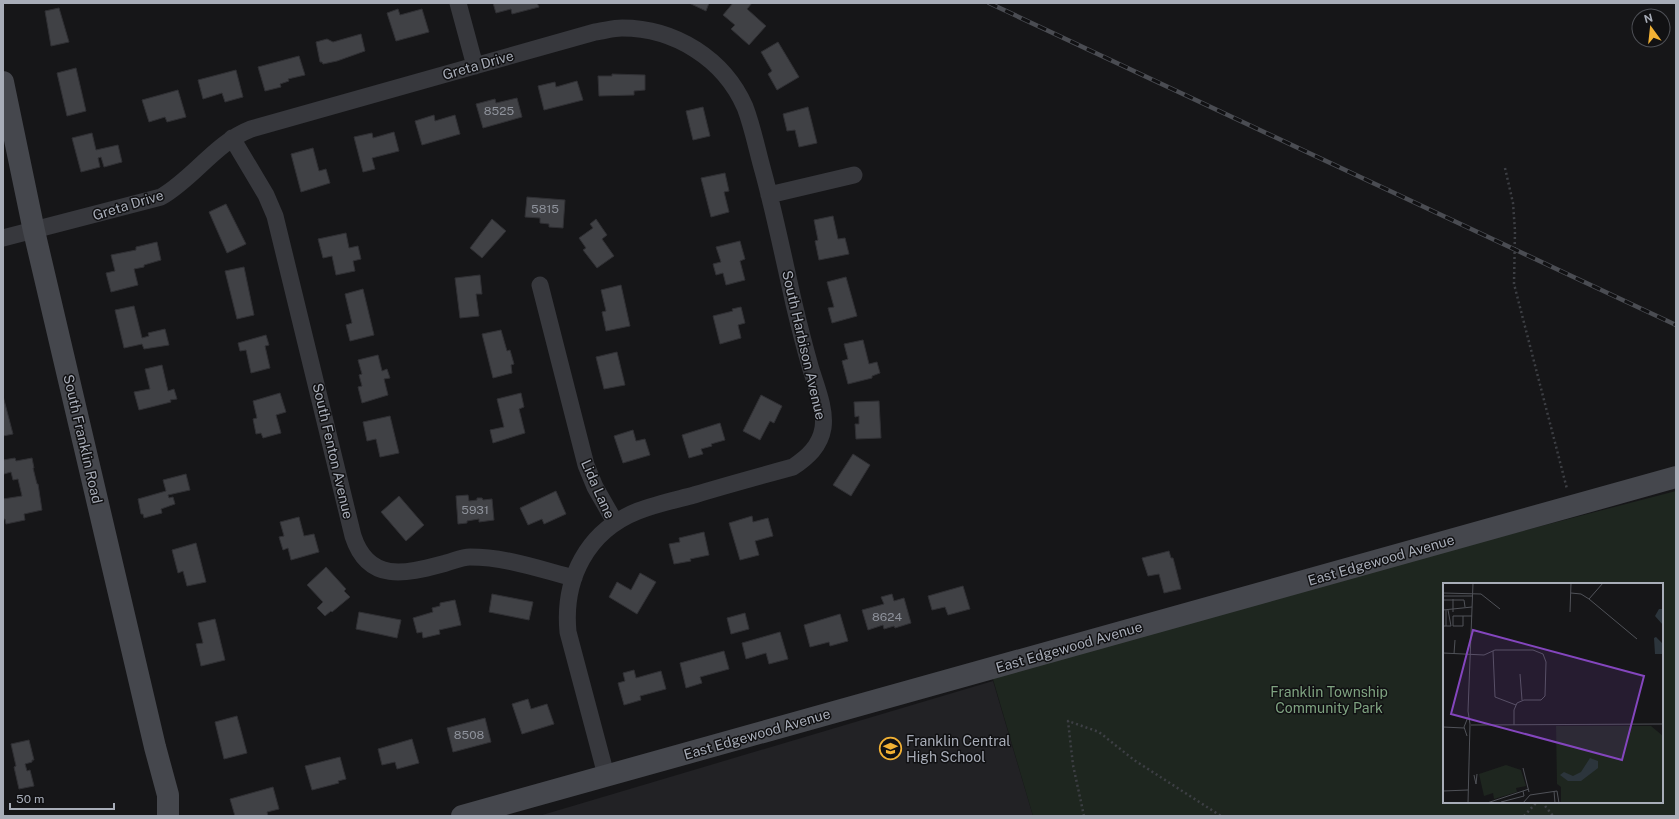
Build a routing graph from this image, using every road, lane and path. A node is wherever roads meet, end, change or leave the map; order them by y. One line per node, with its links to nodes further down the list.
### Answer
1 (458, 3): 2 (street)
2 (475, 66): 4 (street, Greta Drive); 7 (street, Greta Drive)
3 (3, 82): 8 (main road, South Franklin Road)
4 (232, 138): 8 (street, Greta Drive); 14 (street, South Fenton Avenue)
5 (1505, 168): 12 (path)
6 (854, 174): 7 (street)
7 (769, 195): 13 (street, South Harbison Avenue)
8 (34, 231): 9 (street, Greta Drive); 18 (main road, South Franklin Road)
9 (3, 238)
10 (540, 285): 13 (street, Lida Lane)
11 (1676, 477): 12 (main road, East Edgewood Avenue)
12 (1571, 507): 15 (main road, East Edgewood Avenue)
13 (615, 522): 14 (street, Lida Lane)
14 (574, 578): 15 (street, Lida Lane)
15 (606, 776): 20 (main road, East Edgewood Avenue)
16 (1536, 803): 23 (path)
17 (1543, 803): 24 (path)
18 (168, 805): 19 (main road, South Franklin Road)
19 (180, 816)
20 (462, 816)
21 (1084, 816): 22 (path)
22 (1221, 816)
23 (1524, 816)
24 (1553, 816)

